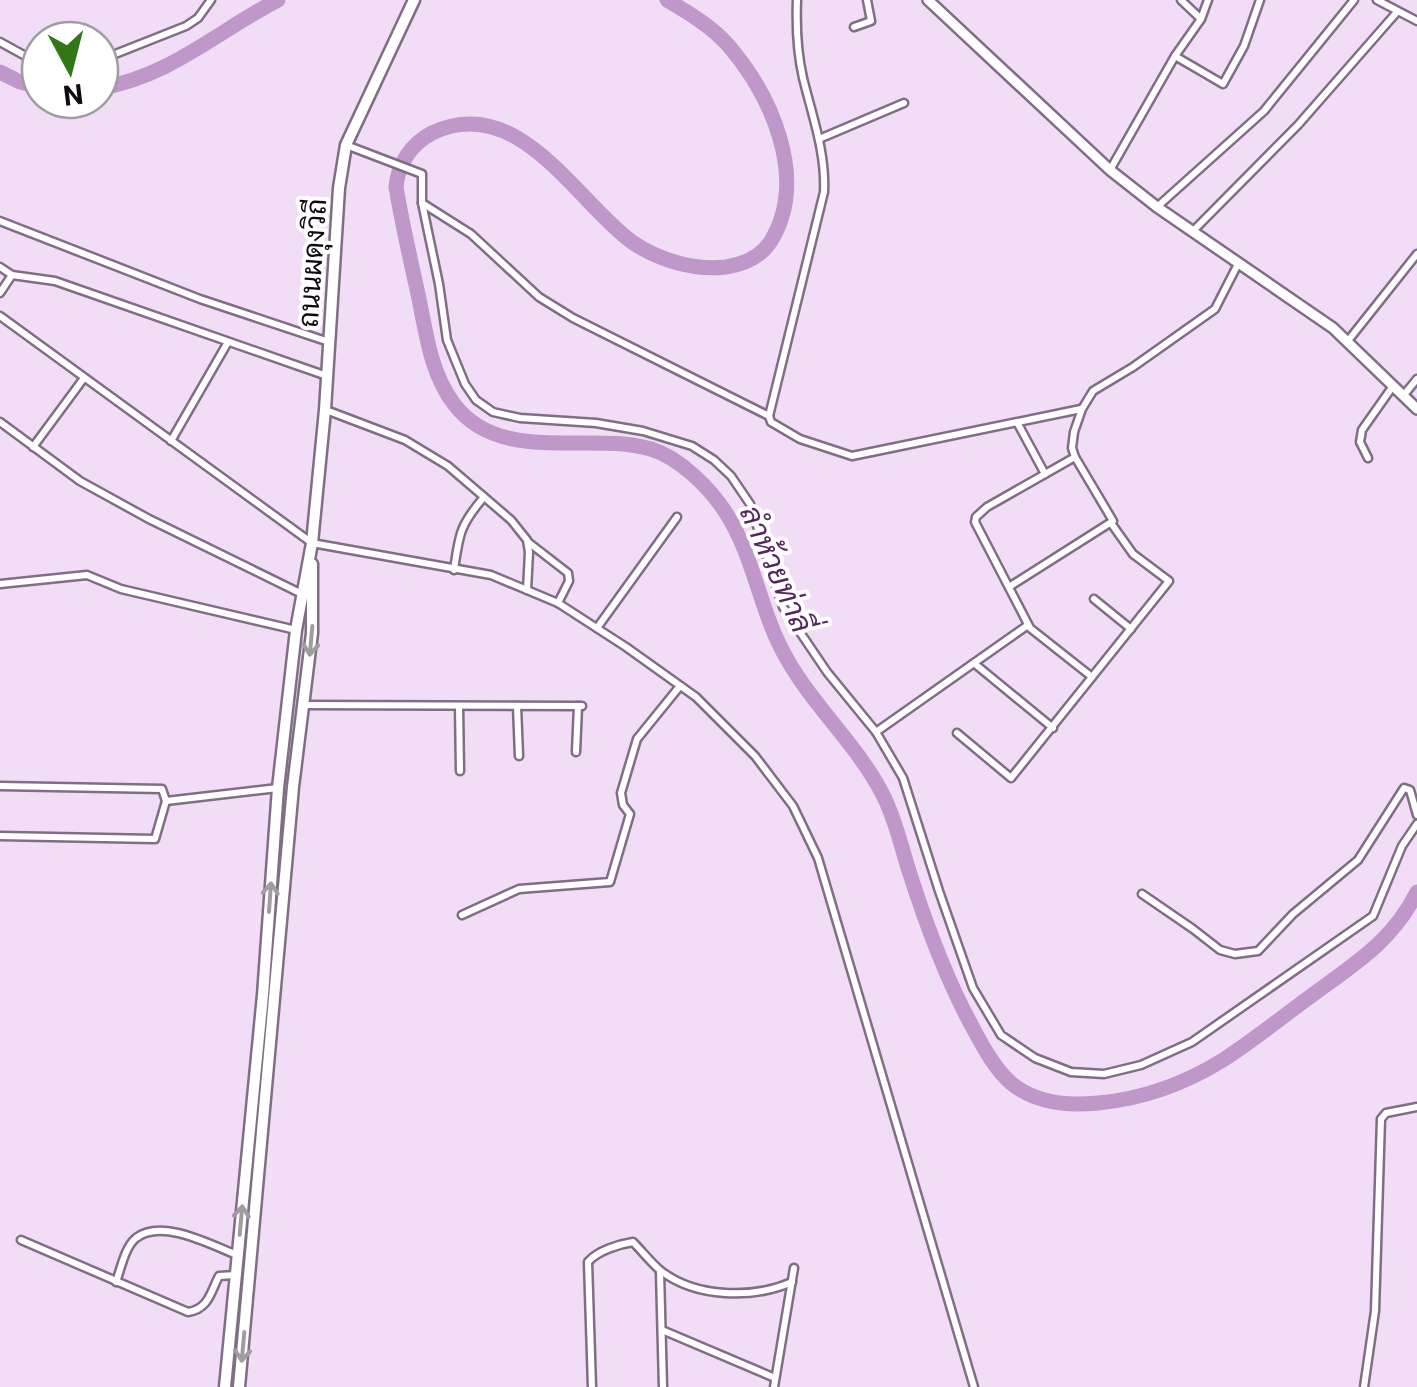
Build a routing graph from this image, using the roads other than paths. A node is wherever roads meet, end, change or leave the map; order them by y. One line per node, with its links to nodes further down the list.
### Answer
1 (210, 0): 16 (street)
2 (797, 0): 19 (street)
3 (867, 0): 15 (street)
4 (928, 0): 21 (street)
5 (1181, 0): 13 (street)
6 (1208, 0): 13 (street)
7 (1260, 0): 17 (street)
8 (1354, 0): 23 (street)
9 (1377, 0): 11 (street)
10 (413, 2): 20 (main road, ถนนผดุงวิถี)
11 (1388, 3): 12 (street)
12 (1397, 12): 14 (street); 25 (street)
13 (1201, 19): 17 (street)
14 (1417, 21)
15 (854, 27)
16 (120, 52)
17 (1175, 56): 21 (street)
18 (904, 103): 19 (street)
19 (818, 139): 43 (street)
20 (352, 148): 22 (street); 33 (main road, ถนนผดุงวิถี)
21 (1110, 170): 23 (street)
22 (422, 203): 43 (street); 74 (street)
23 (1157, 207): 25 (street)
24 (0, 220): 33 (street)
25 (1192, 232): 27 (street)
26 (1417, 254): 34 (street)
27 (1239, 262): 34 (street); 40 (street)
28 (0, 268): 29 (street)
29 (12, 275): 30 (street); 32 (street)
30 (0, 293)
31 (0, 316): 36 (street)
32 (228, 342): 35 (street); 46 (street)
33 (329, 342): 35 (main road, ถนนผดุงวิถี)
34 (1347, 342): 38 (street)
35 (328, 376): 41 (main road, ถนนผดุงวิถี)
36 (84, 378): 46 (street); 47 (street)
37 (1417, 379): 39 (street)
38 (1393, 386): 39 (street); 49 (street)
39 (1403, 396): 42 (street)
40 (1082, 409): 45 (street); 48 (street)
41 (325, 410): 51 (street); 55 (main road, ถนนผดุงวิถี)
42 (1417, 410)
43 (769, 416): 45 (street)
44 (0, 422): 47 (street)
45 (1018, 424): 50 (street)
46 (171, 441): 55 (street)
47 (33, 447): 60 (street)
48 (1075, 457): 50 (street); 53 (street)
49 (1368, 458)
50 (1046, 474): 58 (street)
51 (484, 497): 54 (street); 56 (street)
52 (677, 516): 64 (street)
53 (1110, 523): 58 (street); 66 (street)
54 (526, 540): 59 (street); 62 (street)
55 (312, 543): 56 (street); 60 (main road); 70 (main road, one-way to 70)
56 (454, 570): 59 (street)
57 (0, 584): 65 (street)
58 (1009, 588): 63 (street)
59 (526, 590): 62 (street)
60 (302, 594): 65 (main road)
61 (1094, 599): 66 (street)
62 (558, 603): 64 (street)
63 (1028, 625): 67 (street); 68 (street)
64 (598, 628): 69 (street)
65 (296, 630): 80 (main road)
66 (1131, 630): 68 (street)
67 (975, 664): 73 (street); 74 (street)
68 (1092, 678): 73 (street)
69 (680, 686): 86 (street); 101 (street)
70 (304, 705): 71 (street); 98 (main road, one-way to 98)
71 (459, 706): 72 (street); 78 (street)
72 (518, 706): 76 (street); 77 (street)
73 (1052, 728): 75 (street)
74 (876, 732): 83 (street)
75 (957, 733)
76 (576, 752)
77 (519, 756)
78 (460, 771)
79 (0, 786): 81 (street)
80 (278, 788): 81 (street); 89 (main road, one-way to 80)
81 (166, 801): 84 (street)
82 (1417, 816): 85 (street)
83 (1417, 824)
84 (0, 836)
85 (1142, 894)
86 (462, 915)
87 (1417, 1107): 102 (street)
88 (21, 1240): 93 (street)
89 (238, 1256): 92 (main road); 93 (street)
90 (794, 1268): 94 (street)
91 (660, 1270): 94 (street); 95 (street); 99 (street)
92 (236, 1275): 93 (street); 97 (main road)
93 (116, 1282)
94 (792, 1282): 96 (street)
95 (662, 1330): 96 (street); 100 (street)
96 (775, 1383)
97 (225, 1387)
98 (239, 1387)
99 (592, 1387)
100 (663, 1387)
101 (974, 1387)
102 (1364, 1387)

